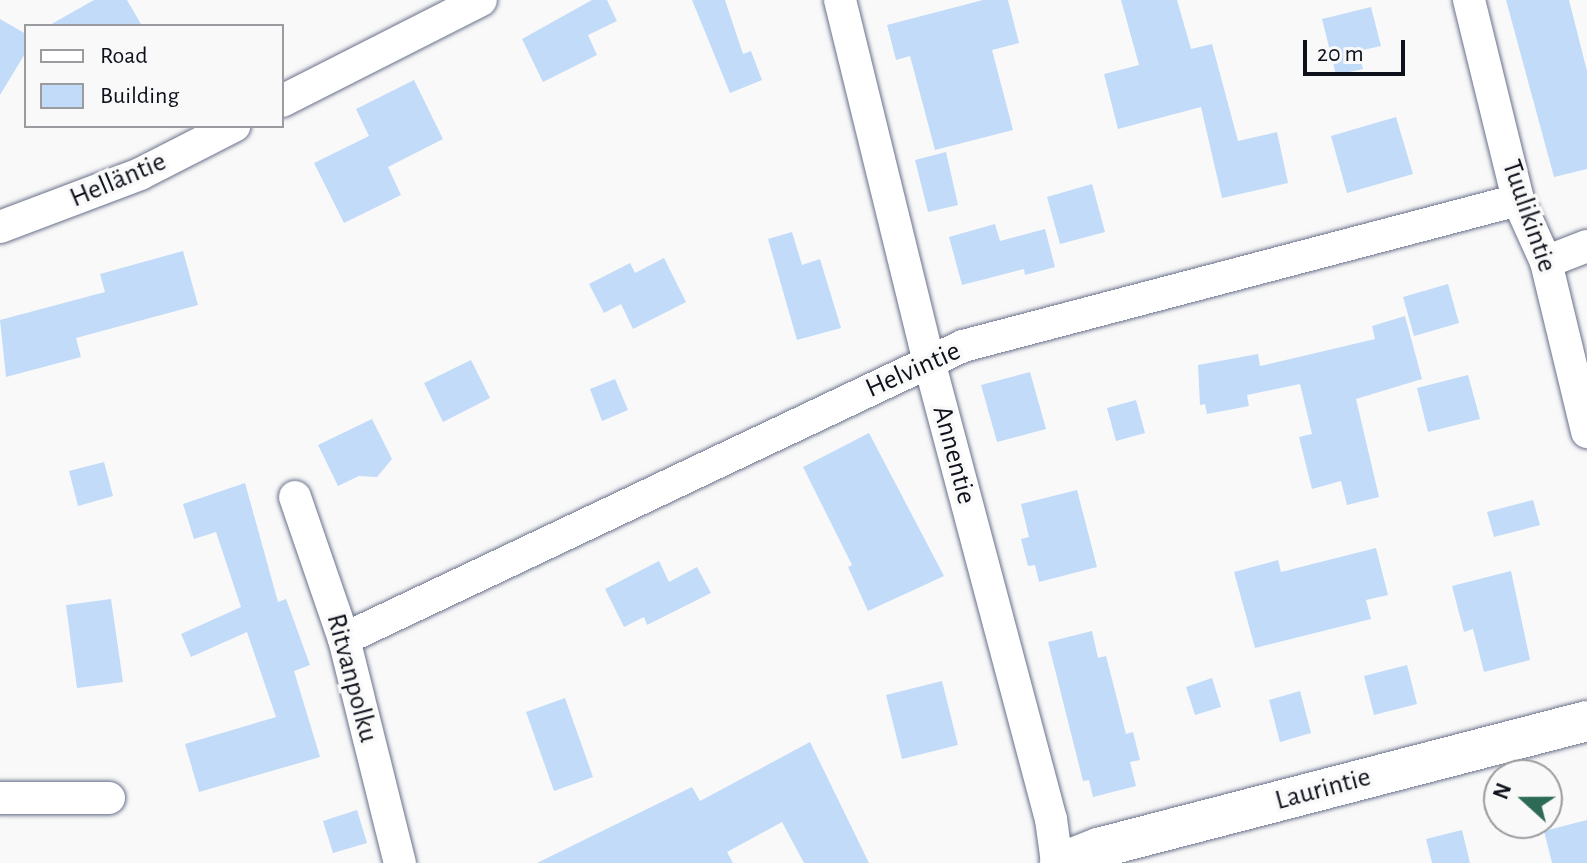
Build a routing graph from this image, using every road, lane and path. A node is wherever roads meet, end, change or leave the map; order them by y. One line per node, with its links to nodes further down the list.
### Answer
1 (481, 0): 4 (street)
2 (840, 0): 10 (street, Annentie)
3 (1469, 0): 6 (street, Tuulikintie)
4 (284, 100)
5 (230, 128): 7 (street, Helläntie)
6 (1518, 200): 9 (street, Tuulikintie); 10 (street, Helvintie)
7 (0, 227)
8 (1587, 246): 9 (street)
9 (1546, 262): 11 (street, Tuulikintie)
10 (929, 361): 13 (street, Helvintie); 18 (street, Annentie)
11 (1587, 432)
12 (295, 497): 13 (street, Ritvanpolku)
13 (344, 639): 17 (street, Ritvanpolku)
14 (1587, 721): 18 (street, Laurintie)
15 (0, 798): 16 (street)
16 (109, 798)
17 (400, 863)
18 (1059, 863)

